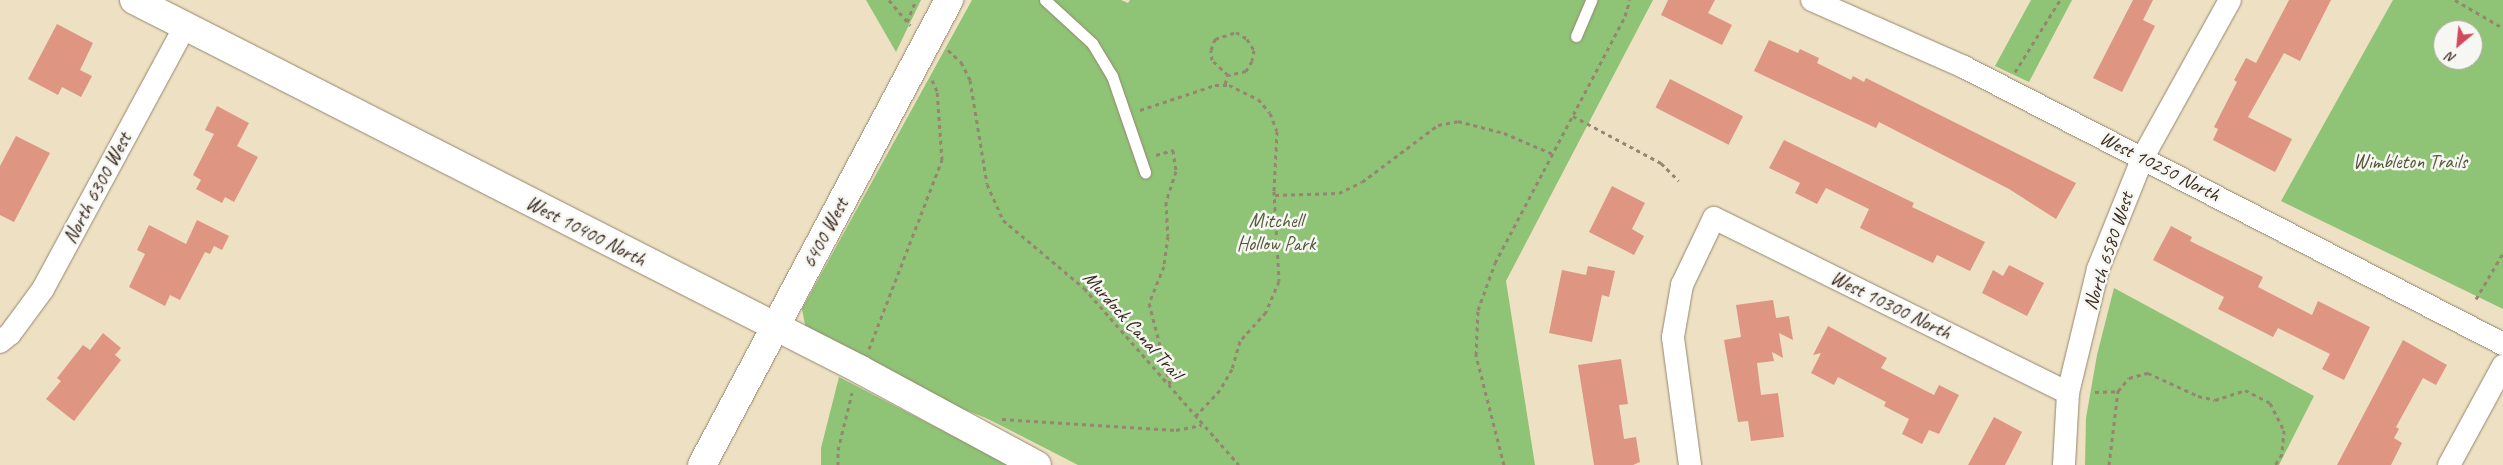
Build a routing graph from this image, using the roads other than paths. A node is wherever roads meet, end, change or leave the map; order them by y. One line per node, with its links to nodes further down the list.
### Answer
1 (134, 0): 7 (street, West 10400 North)
2 (949, 0): 11 (street, 6400 West)
3 (1045, 0): 10 (lane)
4 (1591, 0): 8 (lane)
5 (1812, 0): 9 (street, West 10250 North)
6 (2230, 0): 9 (street, North 6580 West)
7 (184, 28): 11 (street, West 10400 North); 12 (street, North 6300 West)
8 (1576, 36)
9 (2143, 157): 13 (street, West 10250 North); 15 (street, North 6580 West)
10 (1145, 172)
11 (776, 327): 16 (street, 6400 West); 17 (street, West 10400 North)
12 (0, 342)
13 (2503, 344)
14 (2503, 366): 20 (street)
15 (2068, 392): 18 (street, West 10300 North); 19 (street, North 6580 West)
16 (702, 465)
17 (1037, 465)
18 (1690, 465)
19 (2064, 465)
20 (2449, 465)

